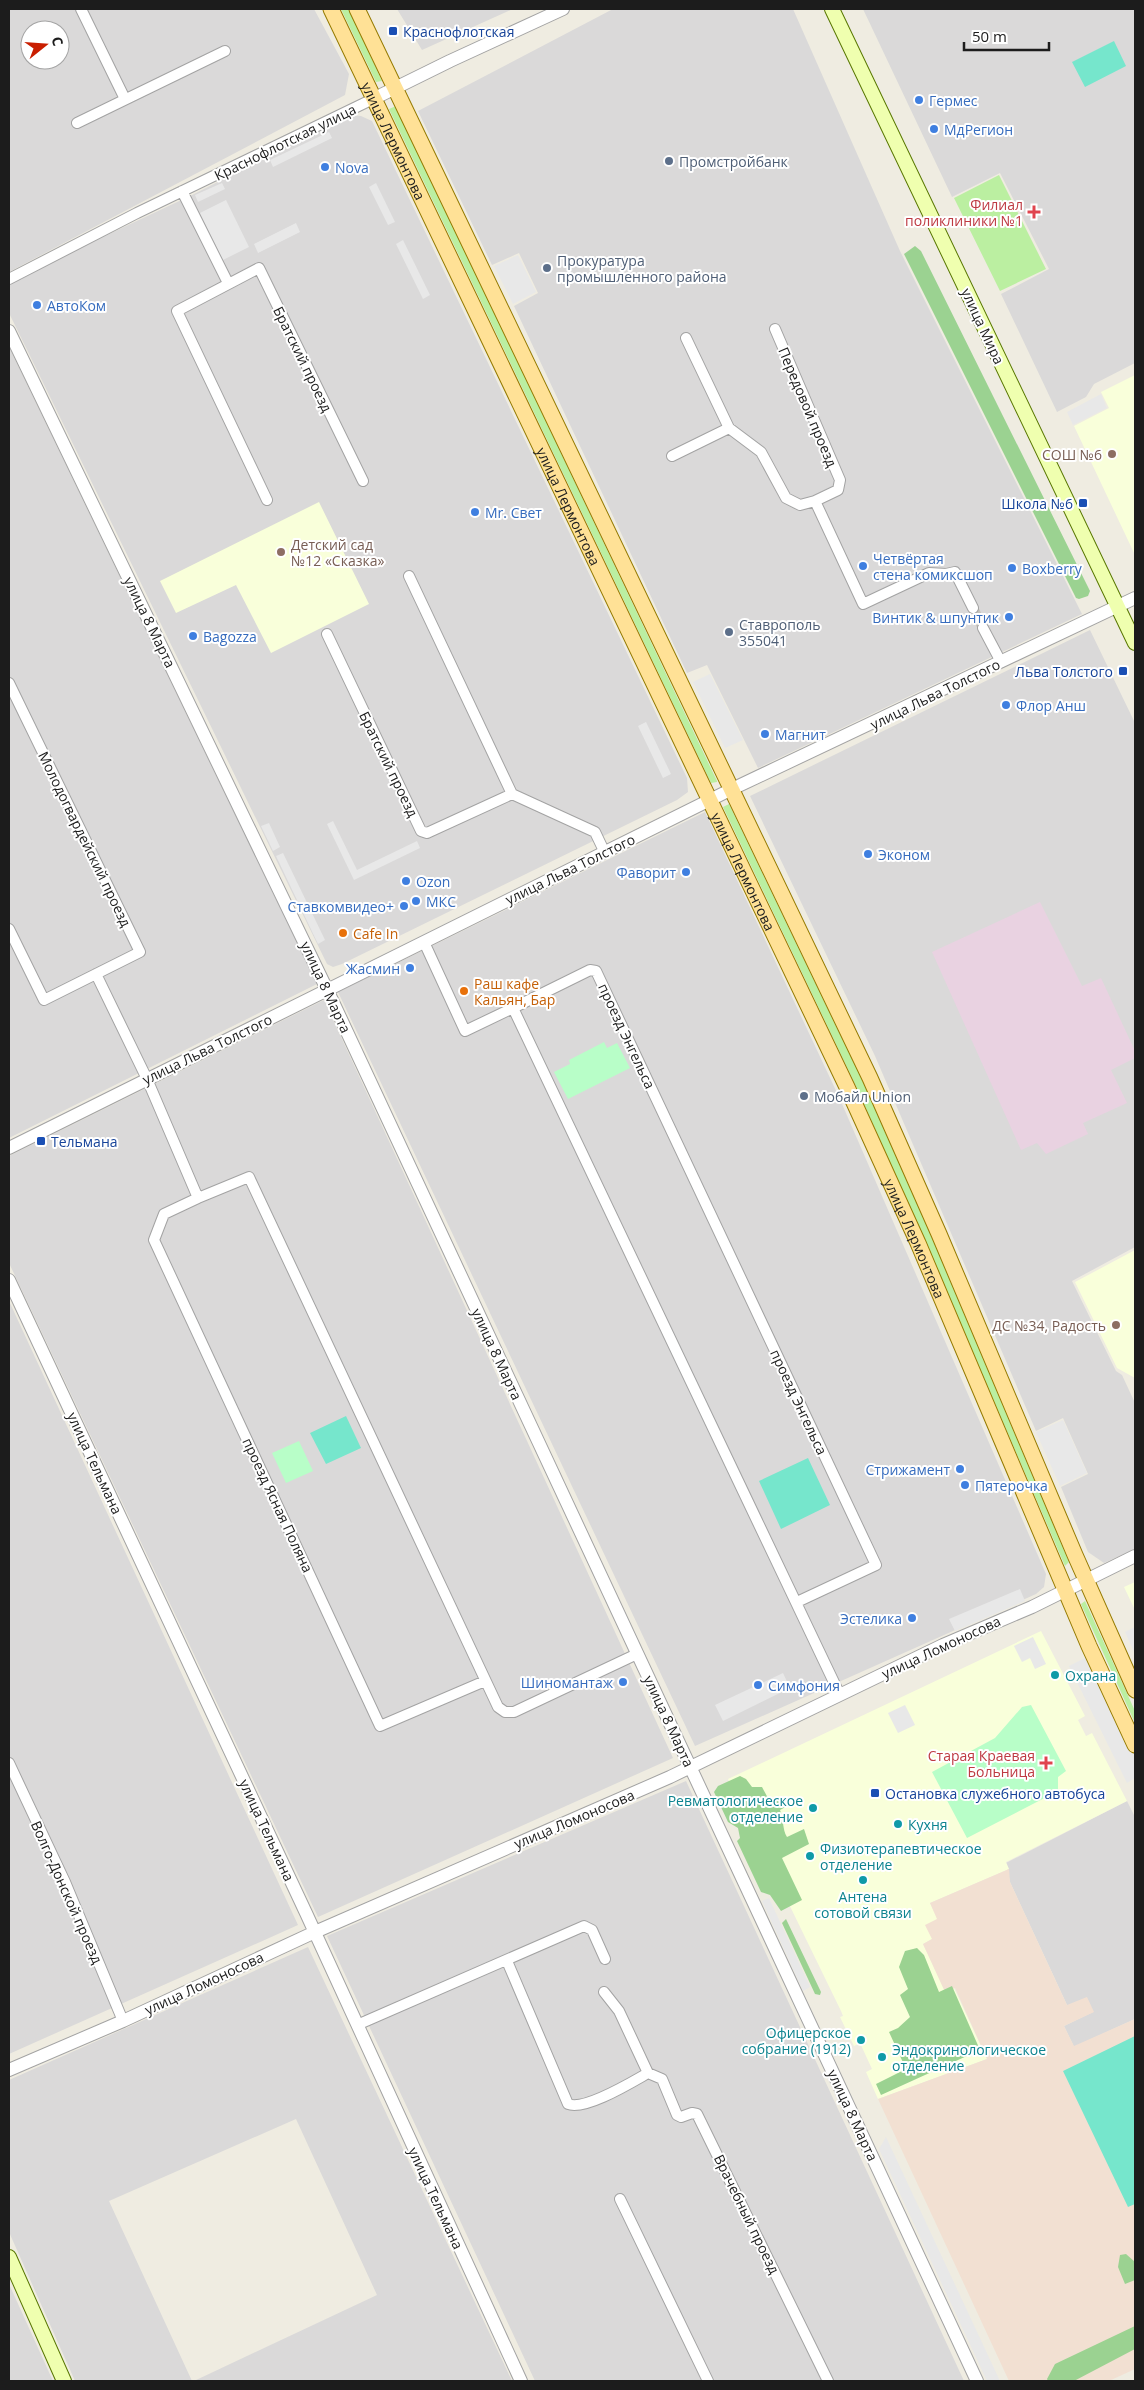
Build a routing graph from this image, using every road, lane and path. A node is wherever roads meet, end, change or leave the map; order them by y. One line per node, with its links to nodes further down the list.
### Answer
1 (81, 9): 9 (street)
2 (331, 9): 8 (main road, улица Лермонтова)
3 (357, 9): 7 (main road, улица Лермонтова)
4 (563, 9): 7 (street, Краснофлотская улица)
5 (832, 9): 24 (main road, улица Мира)
6 (225, 51): 9 (street)
7 (396, 88): 8 (street, Краснофлотская улица); 31 (main road, улица Лермонтова)
8 (376, 98): 11 (street, Краснофлотская улица); 33 (main road, улица Лермонтова)
9 (125, 99): 10 (street)
10 (77, 123)
11 (182, 191): 12 (street, Краснофлотская улица); 13 (street)
12 (9, 279)
13 (228, 283): 19 (street, Братский проезд); 20 (street, Братский проезд)
14 (776, 329): 21 (street, Передовой проезд)
15 (9, 331): 38 (street, улица 8 Марта)
16 (686, 338): 17 (street, Передовой проезд)
17 (729, 428): 18 (street); 21 (street, Передовой проезд)
18 (672, 456)
19 (363, 481)
20 (267, 500)
21 (815, 501): 25 (street)
22 (409, 576): 32 (street)
23 (1135, 598): 24 (street, улица Льва Толстого)
24 (1117, 607): 28 (main road, улица Мира); 29 (street, улица Льва Толстого)
25 (973, 608)
26 (983, 628): 29 (street)
27 (327, 634): 32 (street, Братский проезд)
28 (1135, 643)
29 (1001, 662): 31 (street, улица Льва Толстого)
30 (9, 683): 37 (street, Молодогвардейский проезд)
31 (732, 789): 33 (street, улица Льва Толстого); 45 (main road, улица Лермонтова)
32 (512, 794): 34 (street)
33 (710, 800): 34 (street, улица Льва Толстого); 46 (main road, улица Лермонтова)
34 (604, 853): 36 (street, улица Льва Толстого)
35 (9, 929): 37 (street, Молодогвардейский проезд)
36 (424, 942): 38 (street, улица Льва Толстого); 39 (street)
37 (96, 974): 40 (street)
38 (327, 990): 40 (street, улица Льва Толстого); 48 (street, улица 8 Марта)
39 (513, 1008): 47 (street); 47 (street, проезд Энгельса)
40 (147, 1079): 41 (street, улица Льва Толстого); 42 (street)
41 (9, 1148)
42 (198, 1198): 49 (street, проезд Ясная Поляна); 49 (street, проезд Ясная Поляна)
43 (9, 1280): 55 (street, улица Тельмана)
44 (1135, 1556): 45 (street, улица Ломоносова)
45 (1086, 1580): 46 (street, улица Ломоносова); 50 (main road, улица Лермонтова)
46 (1065, 1590): 51 (street, улица Ломоносова); 52 (main road, улица Лермонтова)
47 (796, 1602): 51 (street)
48 (637, 1654): 49 (street, проезд Ясная Поляна); 54 (street, улица 8 Марта)
49 (485, 1681)
50 (1135, 1690)
51 (840, 1695): 54 (street, улица Ломоносова)
52 (1135, 1744)
53 (9, 1763): 59 (street, Волго-Донской проезд)
54 (691, 1767): 55 (street, улица Ломоносова); 69 (street, улица 8 Марта)
55 (315, 1932): 59 (street, улица Ломоносова); 60 (street, улица Тельмана)
56 (604, 1959): 57 (street)
57 (507, 1961): 60 (street); 62 (street)
58 (604, 1992): 62 (street, Врачебный проезд)
59 (123, 2021): 61 (street, улица Ломоносова)
60 (357, 2025): 66 (street, улица Тельмана)
61 (9, 2070)
62 (648, 2073): 68 (street, Врачебный проезд)
63 (620, 2199): 67 (street)
64 (9, 2258): 65 (main road)
65 (64, 2381)
66 (521, 2381)
67 (708, 2381)
68 (828, 2381)
69 (977, 2381)

